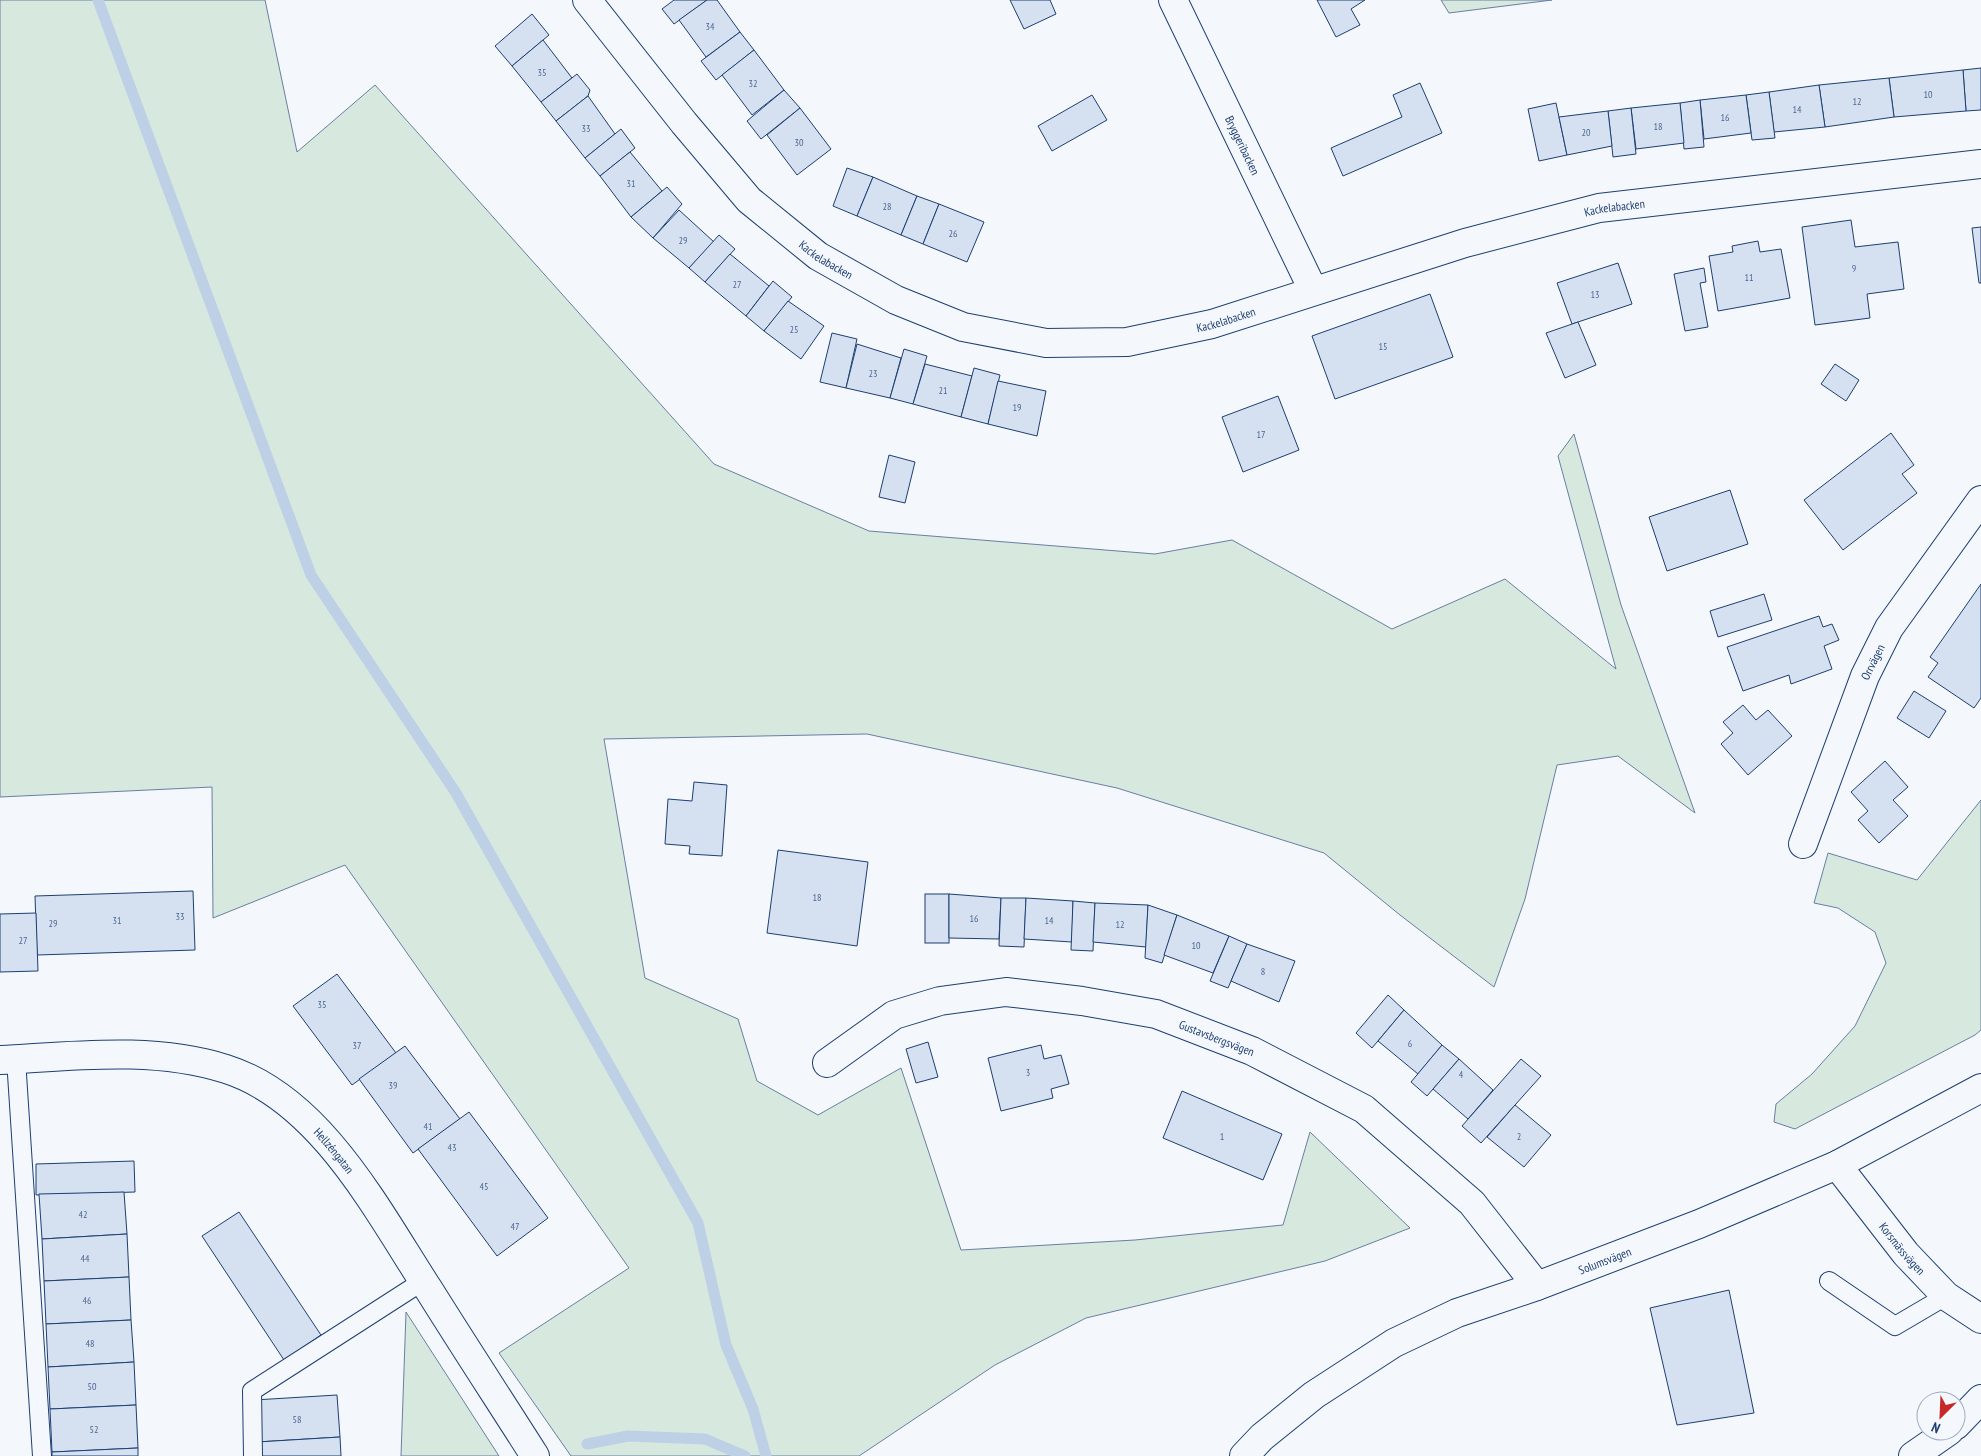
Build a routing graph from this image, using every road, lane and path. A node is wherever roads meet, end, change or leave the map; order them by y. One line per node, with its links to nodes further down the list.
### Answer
1 (587, 0): 4 (street, Kackelabacken)
2 (1173, 0): 4 (street, Bryggeribacken)
3 (1981, 164): 4 (street, Kackelabacken)
4 (1314, 290)
5 (1981, 500): 6 (street, Orrvägen)
6 (1803, 844)
7 (8, 1059): 11 (street, Hellzéngatan); 19 (lane)
8 (827, 1063): 13 (street, Gustavsbergsvägen)
9 (1981, 1088): 10 (street, Solumsvägen)
10 (1837, 1165): 13 (street, Solumsvägen); 14 (street, Korsmässvägen)
11 (423, 1281): 20 (lane); 21 (street, Hellzéngatan)
12 (1828, 1282): 14 (lane)
13 (1537, 1286): 22 (street, Solumsvägen)
14 (1946, 1296): 15 (street, Korsmässvägen)
15 (1981, 1319)
16 (1981, 1398): 17 (street)
17 (1966, 1414)
18 (1935, 1441): 23 (street)
19 (42, 1456)
20 (253, 1456)
21 (535, 1456)
22 (1244, 1456)
23 (1913, 1456)

